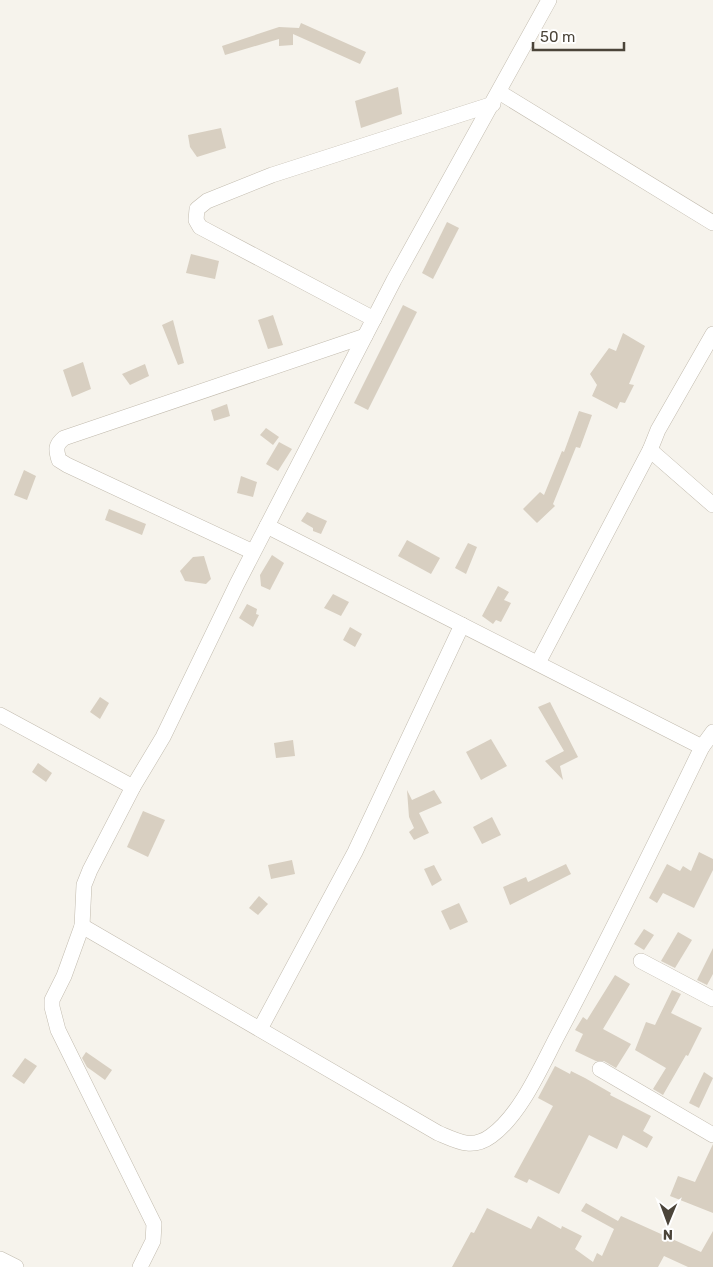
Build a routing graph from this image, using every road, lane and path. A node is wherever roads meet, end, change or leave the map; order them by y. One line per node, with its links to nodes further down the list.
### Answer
1 (549, 0): 2 (street)
2 (496, 98): 3 (street); 4 (street); 4 (street)
3 (713, 224)
4 (374, 319): 6 (street)
5 (713, 334): 7 (street)
6 (366, 336): 9 (street); 10 (street)
7 (650, 450): 8 (street); 12 (street)
8 (713, 505)
9 (267, 526): 10 (street); 11 (street)
10 (253, 552): 16 (street)
11 (462, 625): 12 (street); 20 (street)
12 (538, 662): 15 (street)
13 (0, 715): 16 (street)
14 (713, 732): 15 (street)
15 (702, 747): 20 (street)
16 (133, 786): 17 (street)
17 (82, 926): 20 (street); 25 (street)
18 (641, 961): 19 (street)
19 (713, 999)
20 (260, 1029)
21 (600, 1069): 22 (street)
22 (713, 1135)
23 (0, 1259): 24 (street)
24 (16, 1267)
25 (140, 1267)

